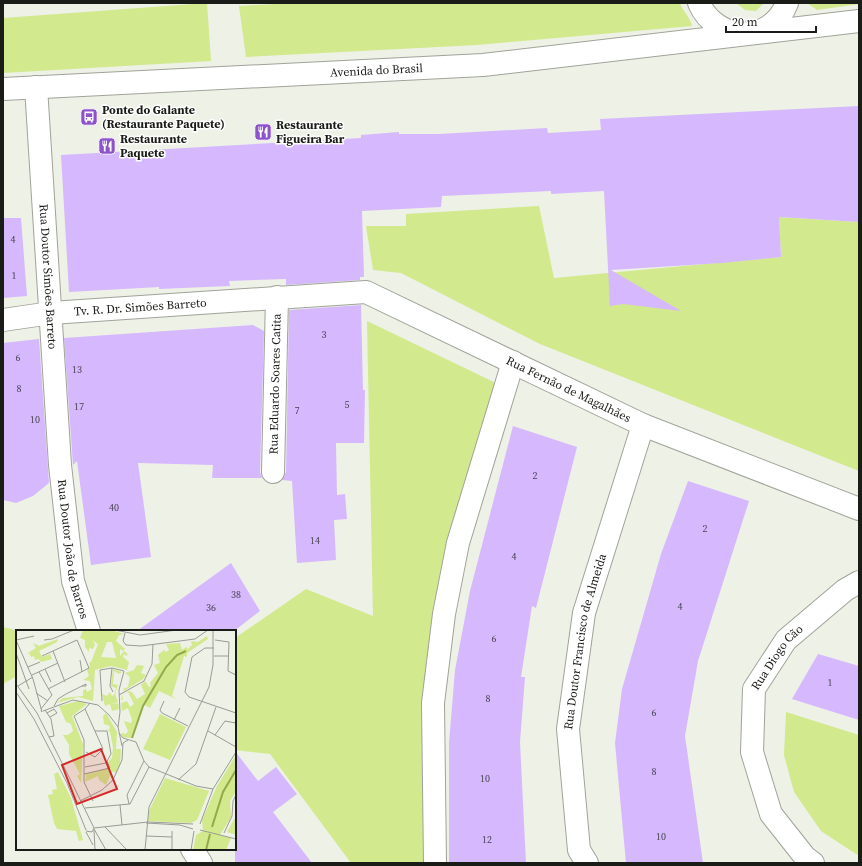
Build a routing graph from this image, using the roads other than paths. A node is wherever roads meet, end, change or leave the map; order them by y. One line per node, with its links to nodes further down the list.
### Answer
1 (699, 3): 4 (street, Avenida do Brasil)
2 (787, 3): 4 (street, Avenida do Brasil)
3 (859, 22): 4 (street, Avenida do Brasil)
4 (749, 33): 5 (street, Avenida do Brasil)
5 (36, 87): 6 (street, Avenida do Brasil); 8 (street, Rua Doutor Simões Barreto)
6 (3, 89)
7 (277, 297): 8 (street, Tv. R. Dr. Simões Barreto); 10 (street, Rua Fernão de Magalhães); 13 (street, Rua Eduardo Soares Catita)
8 (51, 313): 9 (street, Tv. R. Dr. Simões Barreto); 12 (street, Rua Doutor Simões Barreto)
9 (3, 320)
10 (513, 362): 11 (street, Rua Fernão de Magalhães); 19 (street)
11 (643, 425): 14 (street, Rua Fernão de Magalhães); 20 (street, Rua Doutor Francisco de Almeida)
12 (60, 466): 16 (street, Rua Doutor João de Barros)
13 (273, 472)
14 (859, 509)
15 (859, 582): 21 (street, Rua Diogo Cão)
16 (89, 630)
17 (193, 850): 18 (street)
18 (201, 863)
19 (435, 863)
20 (586, 863)
21 (813, 863)

